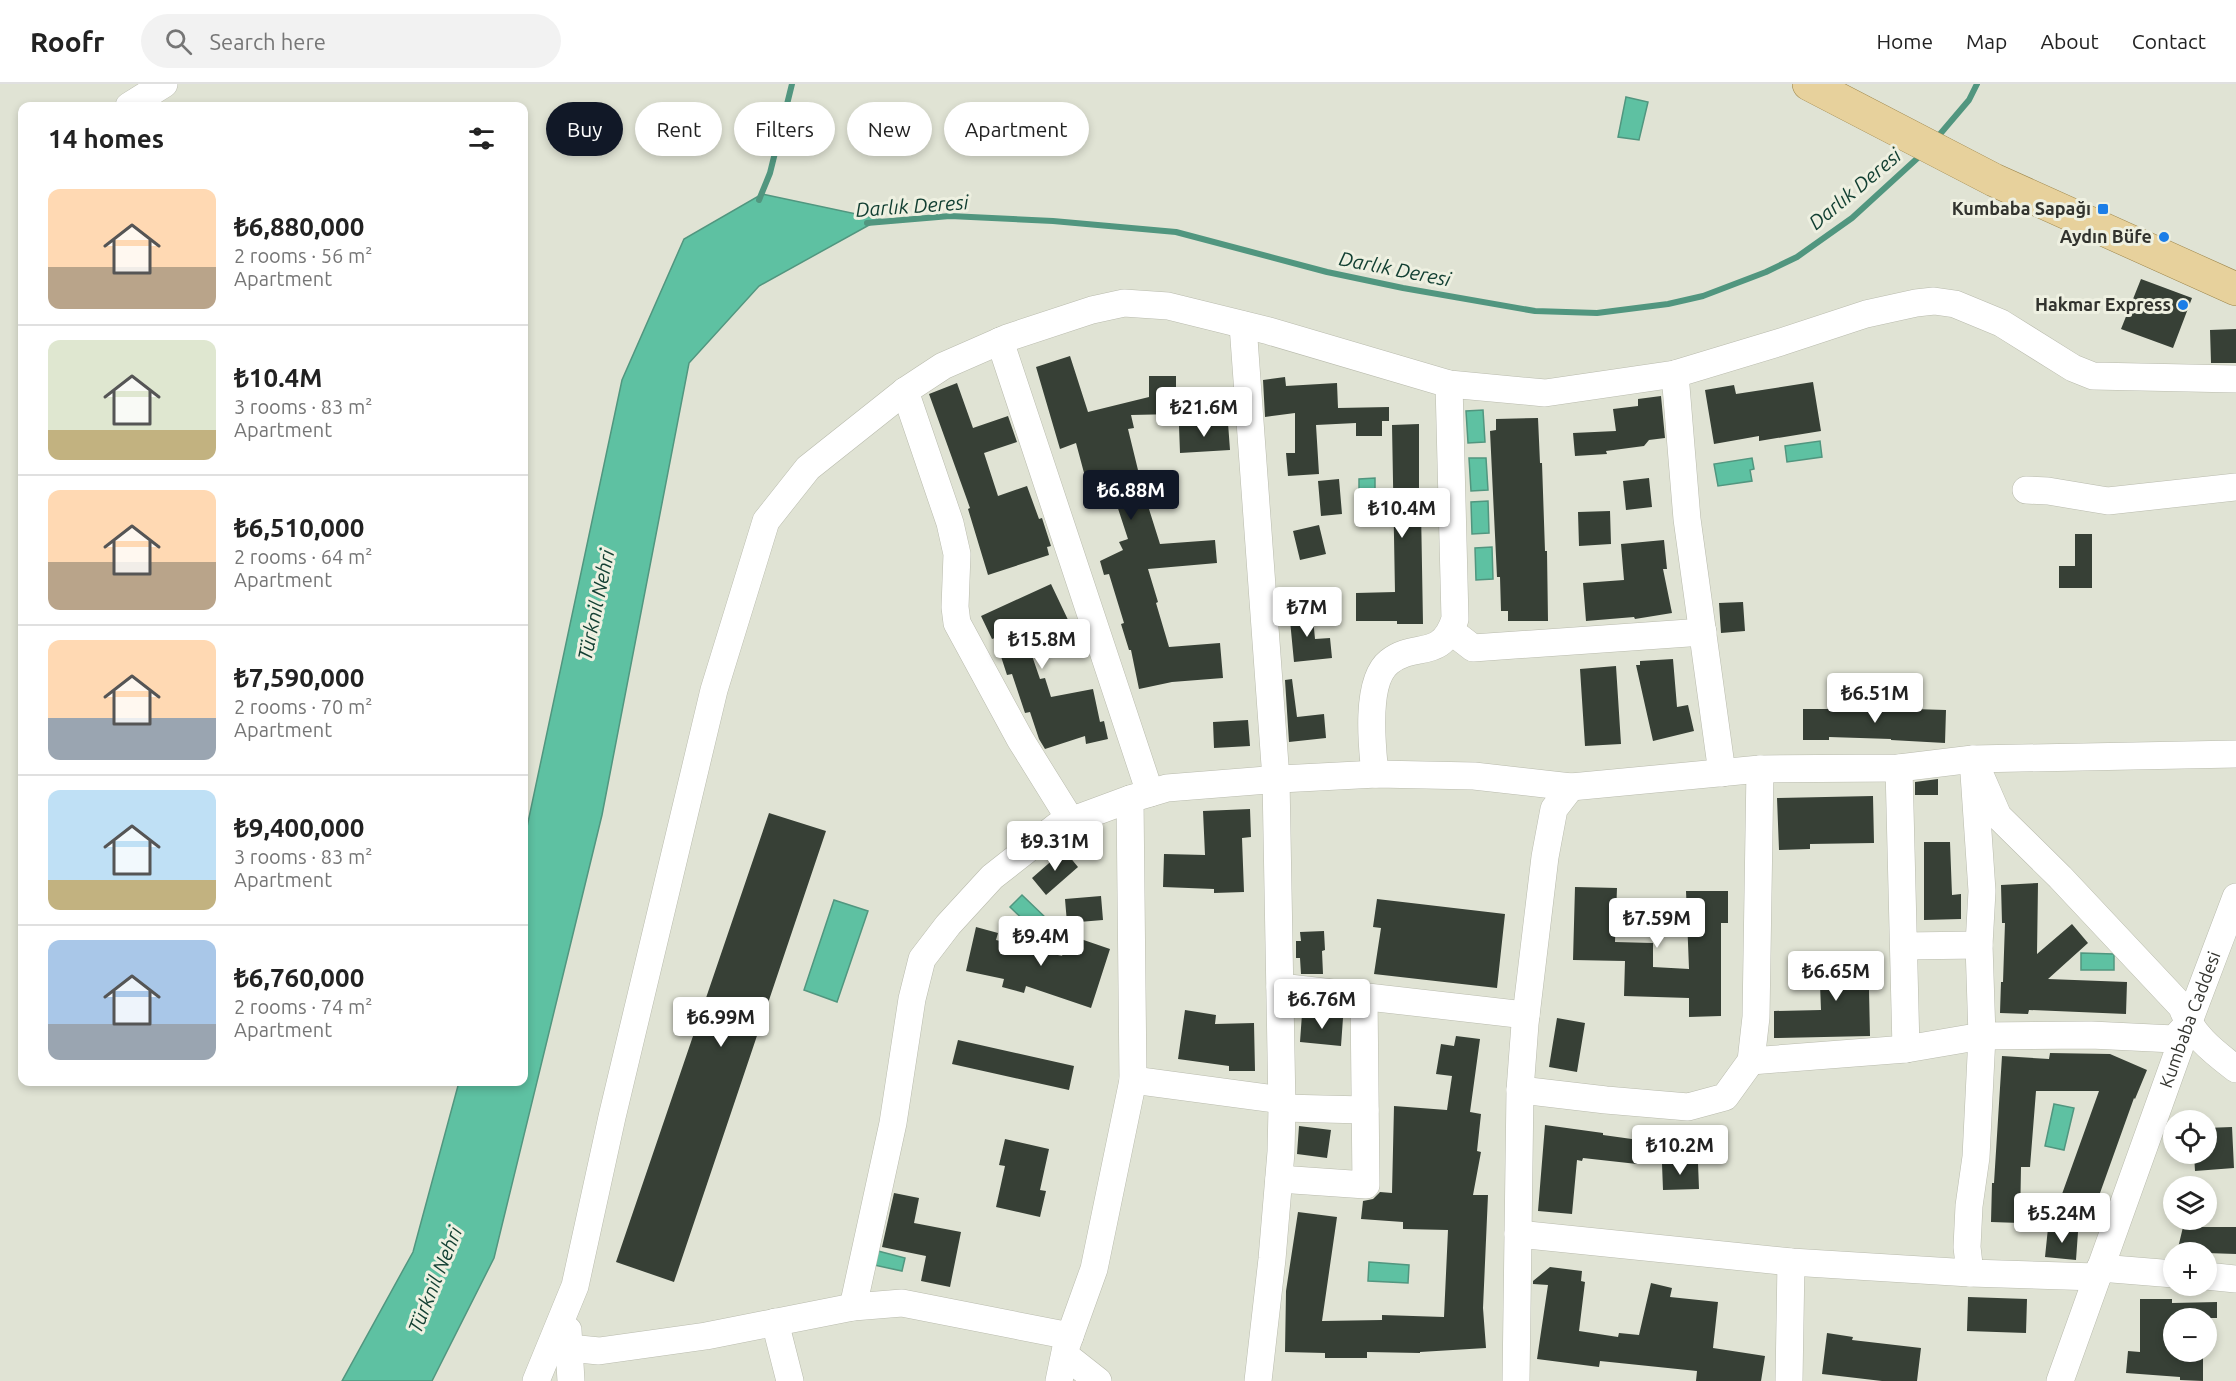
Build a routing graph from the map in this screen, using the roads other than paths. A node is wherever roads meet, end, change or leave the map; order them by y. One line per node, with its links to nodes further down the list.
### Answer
1 (164, 84): 3 (street)
2 (1809, 84): 4 (main road)
3 (135, 102)
4 (2236, 289)
5 (1243, 325): 6 (street); 9 (street); 21 (street)
6 (1000, 341): 10 (street); 23 (street)
7 (1675, 374): 8 (street); 9 (street); 14 (street)
8 (2236, 379)
9 (1449, 384): 13 (street)
10 (905, 391): 24 (street); 48 (street)
11 (2236, 487): 12 (street)
12 (2026, 490)
13 (1451, 631): 14 (street); 20 (street)
14 (1703, 632): 19 (street)
15 (2236, 754): 16 (street)
16 (1973, 759): 17 (street); 26 (street); 31 (street)
17 (1899, 768): 18 (street); 27 (street)
18 (1760, 769): 19 (street); 34 (street)
19 (1722, 773): 22 (street)
20 (1374, 774): 21 (street); 22 (street)
21 (1276, 779): 23 (street); 28 (street)
22 (1571, 787): 30 (street)
23 (1139, 796): 24 (street); 36 (street)
24 (1071, 821): 49 (street)
25 (2236, 897): 31 (street, Kumbaba Caddesi)
26 (1979, 945): 27 (street); 32 (street)
27 (1904, 946): 33 (street)
28 (1280, 987): 29 (street); 38 (street)
29 (1364, 996): 30 (street); 39 (street)
30 (1526, 1015): 37 (street)
31 (2188, 1024): 32 (street); 35 (street); 43 (street, Kumbaba Caddesi)
32 (1982, 1036): 33 (street); 44 (street)
33 (1906, 1049): 34 (street)
34 (1751, 1061): 37 (street)
35 (2232, 1061)
36 (1133, 1080): 38 (street); 52 (street)
37 (1520, 1090): 41 (street)
38 (1282, 1104): 39 (street); 40 (street)
39 (1365, 1110): 40 (street)
40 (1279, 1179): 57 (street)
41 (1518, 1234): 42 (street); 58 (street)
42 (1791, 1262): 44 (street); 59 (street)
43 (2099, 1272): 44 (street); 45 (street); 60 (street, Kumbaba Caddesi)
44 (1970, 1273)
45 (2163, 1274)
46 (2217, 1277): 47 (street)
47 (2236, 1279)
48 (567, 1305): 51 (street); 53 (street)
49 (854, 1307): 50 (street); 52 (street)
50 (775, 1322): 51 (street); 55 (street)
51 (569, 1348): 54 (street)
52 (1065, 1358): 56 (street)
53 (536, 1381)
54 (571, 1381)
55 (790, 1381)
56 (1098, 1381)
57 (1258, 1381)
58 (1516, 1381)
59 (1789, 1381)
60 (2060, 1381)

